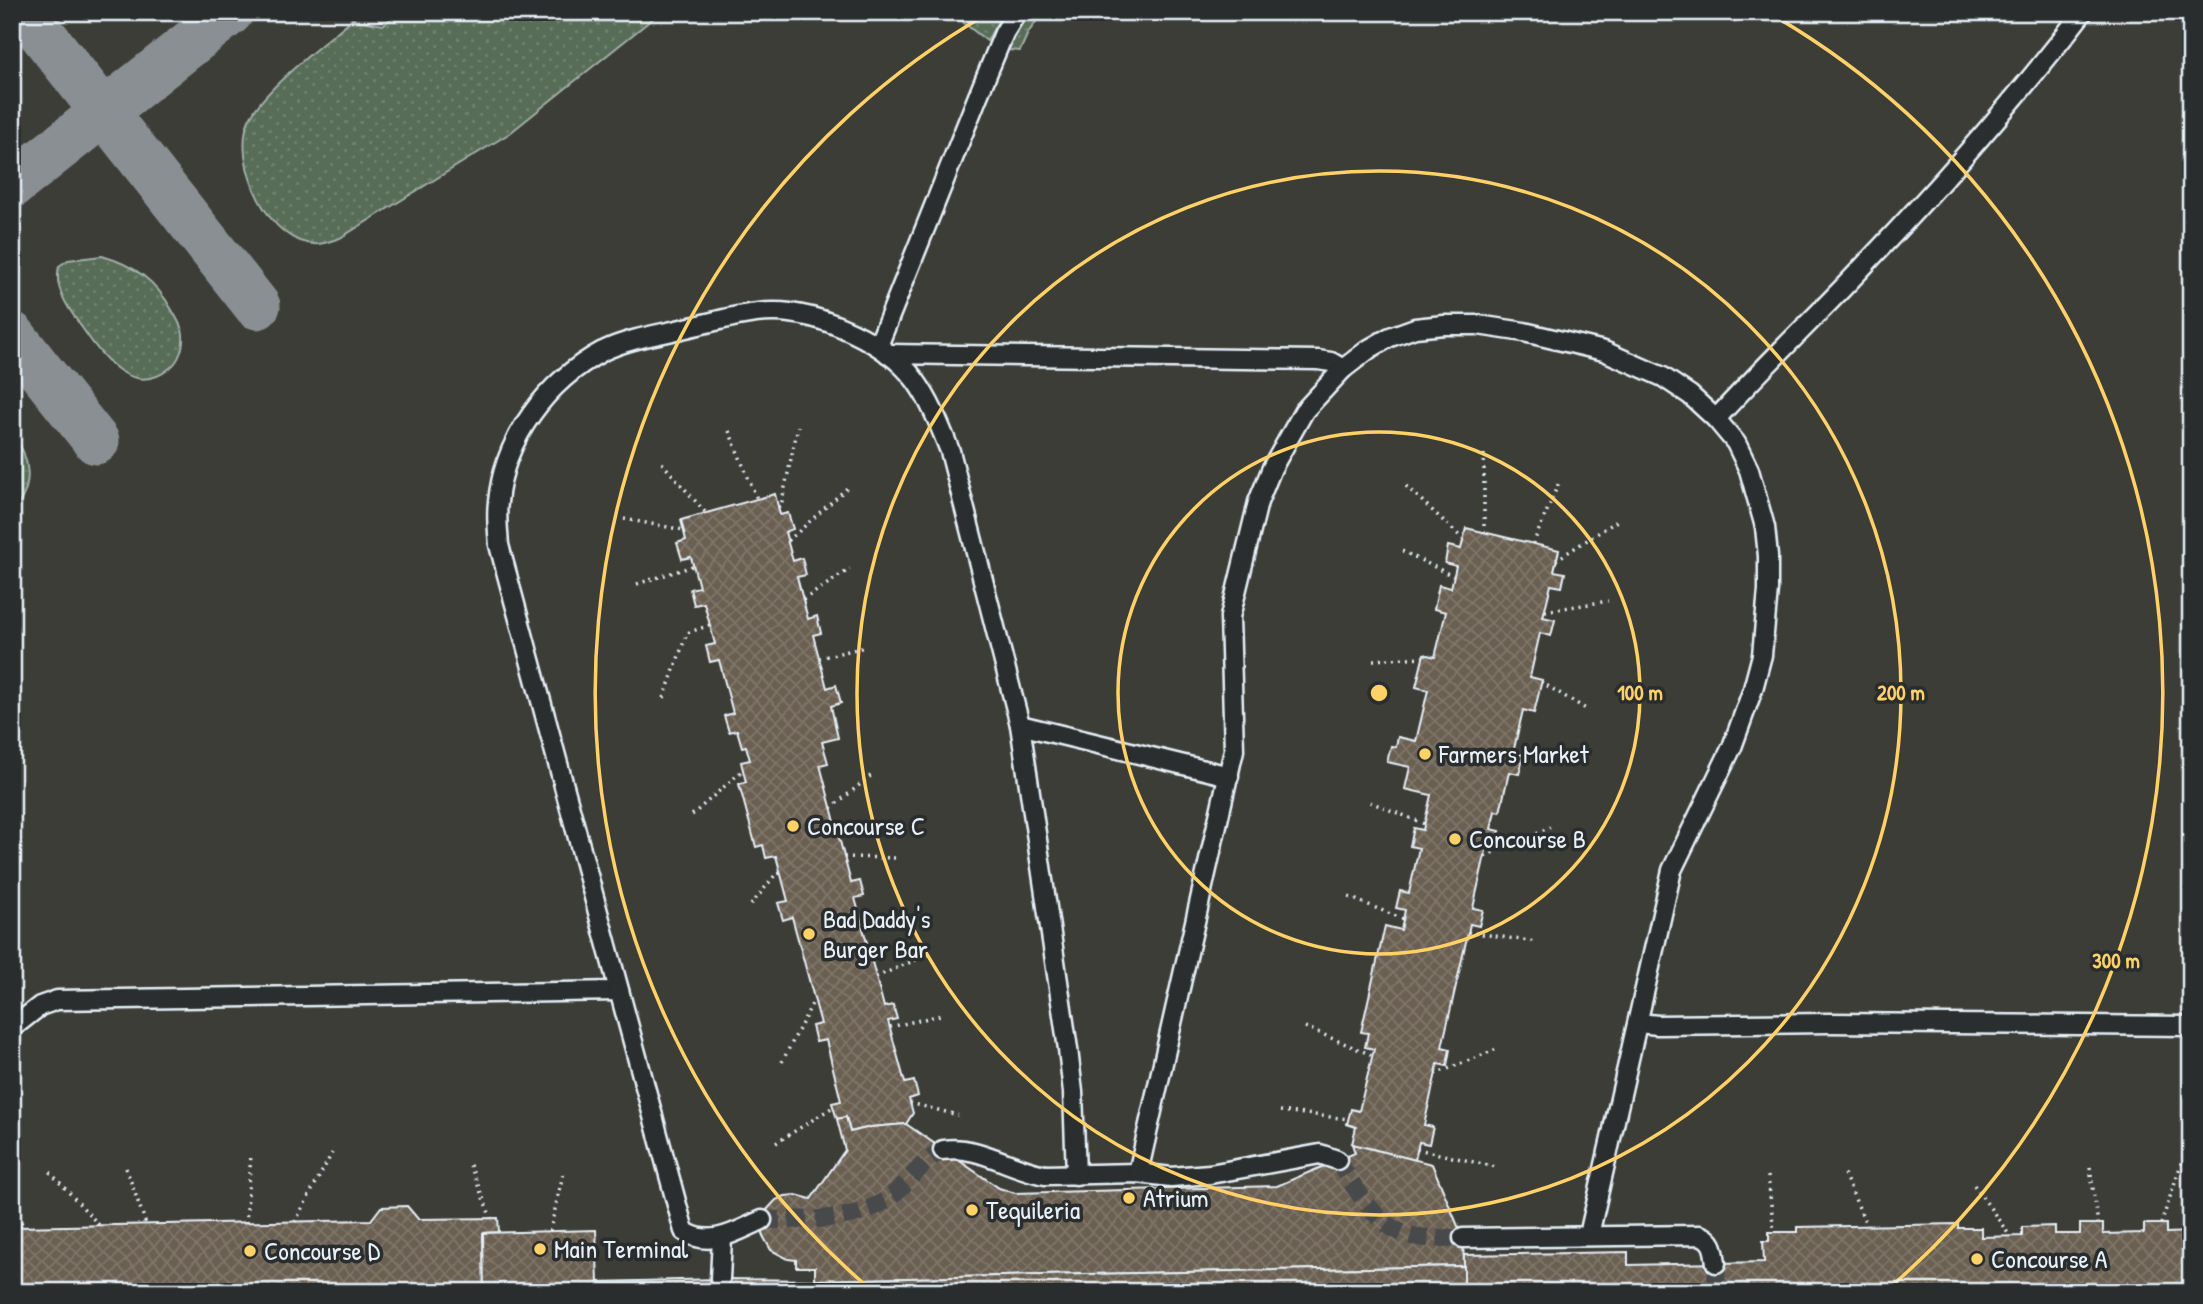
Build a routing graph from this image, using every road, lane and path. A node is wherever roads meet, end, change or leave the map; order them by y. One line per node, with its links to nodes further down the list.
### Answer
1 (1017, 12): 3 (lane)
2 (2083, 12): 5 (lane)
3 (883, 350): 4 (lane); 40 (lane); 60 (lane)
4 (1343, 369): 5 (lane); 43 (lane)
5 (1716, 419): 63 (lane)
6 (798, 426): 14 (path)
7 (729, 431): 13 (path)
8 (1483, 454): 19 (path)
9 (662, 463): 15 (path)
10 (1560, 480): 22 (path)
11 (1406, 485): 20 (path)
12 (847, 488): 21 (path)
13 (757, 499)
14 (778, 507)
15 (705, 513)
16 (624, 519): 18 (path)
17 (1620, 519): 24 (path)
18 (684, 530)
19 (1484, 533)
20 (1463, 539)
21 (788, 541)
22 (1533, 544)
23 (1402, 551): 27 (path)
24 (1556, 560)
25 (693, 566): 28 (path)
26 (850, 569): 29 (path)
27 (1453, 576)
28 (637, 584)
29 (803, 600)
30 (1608, 601): 31 (path)
31 (1545, 611)
32 (710, 625): 38 (path)
33 (865, 647): 35 (path)
34 (1423, 657): 36 (path)
35 (819, 658)
36 (1373, 660)
37 (1541, 682): 39 (path)
38 (664, 698)
39 (1586, 709)
40 (1020, 725): 43 (lane); 92 (lane)
41 (743, 770): 46 (path)
42 (873, 774): 45 (path)
43 (1228, 776): 90 (lane)
44 (1370, 802): 47 (path)
45 (831, 808)
46 (692, 815)
47 (1425, 824)
48 (1550, 827): 49 (path)
49 (1485, 856)
50 (844, 857): 51 (path)
51 (897, 858)
52 (780, 873): 54 (path)
53 (1349, 897): 55 (path)
54 (751, 905)
55 (1403, 919)
56 (1468, 932): 57 (path)
57 (1536, 942)
58 (932, 953): 59 (path)
59 (876, 977)
60 (619, 991): 67 (lane); 110 (lane)
61 (814, 1000): 70 (path)
62 (941, 1016): 65 (path)
63 (1638, 1023): 64 (lane); 108 (lane)
64 (2191, 1026)
65 (890, 1027)
66 (1305, 1027): 69 (path)
67 (12, 1028)
68 (1497, 1049): 71 (path)
69 (1372, 1055)
70 (782, 1062)
71 (1435, 1074)
72 (910, 1103): 75 (path)
73 (833, 1107): 77 (path)
74 (1280, 1111): 76 (path)
75 (958, 1115)
76 (1348, 1119)
77 (776, 1143)
78 (2186, 1146): 102 (path)
79 (1417, 1149): 85 (path)
80 (943, 1150): 92 (lane)
81 (332, 1153): 98 (path)
82 (251, 1155): 99 (path)
83 (1337, 1160): 90 (lane)
84 (470, 1166): 96 (path)
85 (1496, 1167)
86 (2090, 1167): 101 (path)
87 (126, 1168): 100 (path)
88 (564, 1170): 106 (path)
89 (50, 1172): 103 (path)
90 (1138, 1173): 92 (lane)
91 (1844, 1174): 104 (path)
92 (1076, 1175)
93 (1768, 1176): 107 (path)
94 (1975, 1185): 109 (path)
95 (12, 1211): 105 (path)
96 (491, 1218)
97 (762, 1220): 110 (lane)
98 (295, 1222)
99 (246, 1223)
100 (146, 1224)
101 (2098, 1224)
102 (2161, 1224)
103 (99, 1225)
104 (1867, 1226)
105 (25, 1227)
106 (551, 1231)
107 (1774, 1232)
108 (1589, 1235): 111 (lane); 112 (lane)
109 (2010, 1236)
110 (722, 1238): 113 (lane)
111 (1464, 1238)
112 (1717, 1263)
113 (720, 1279)

